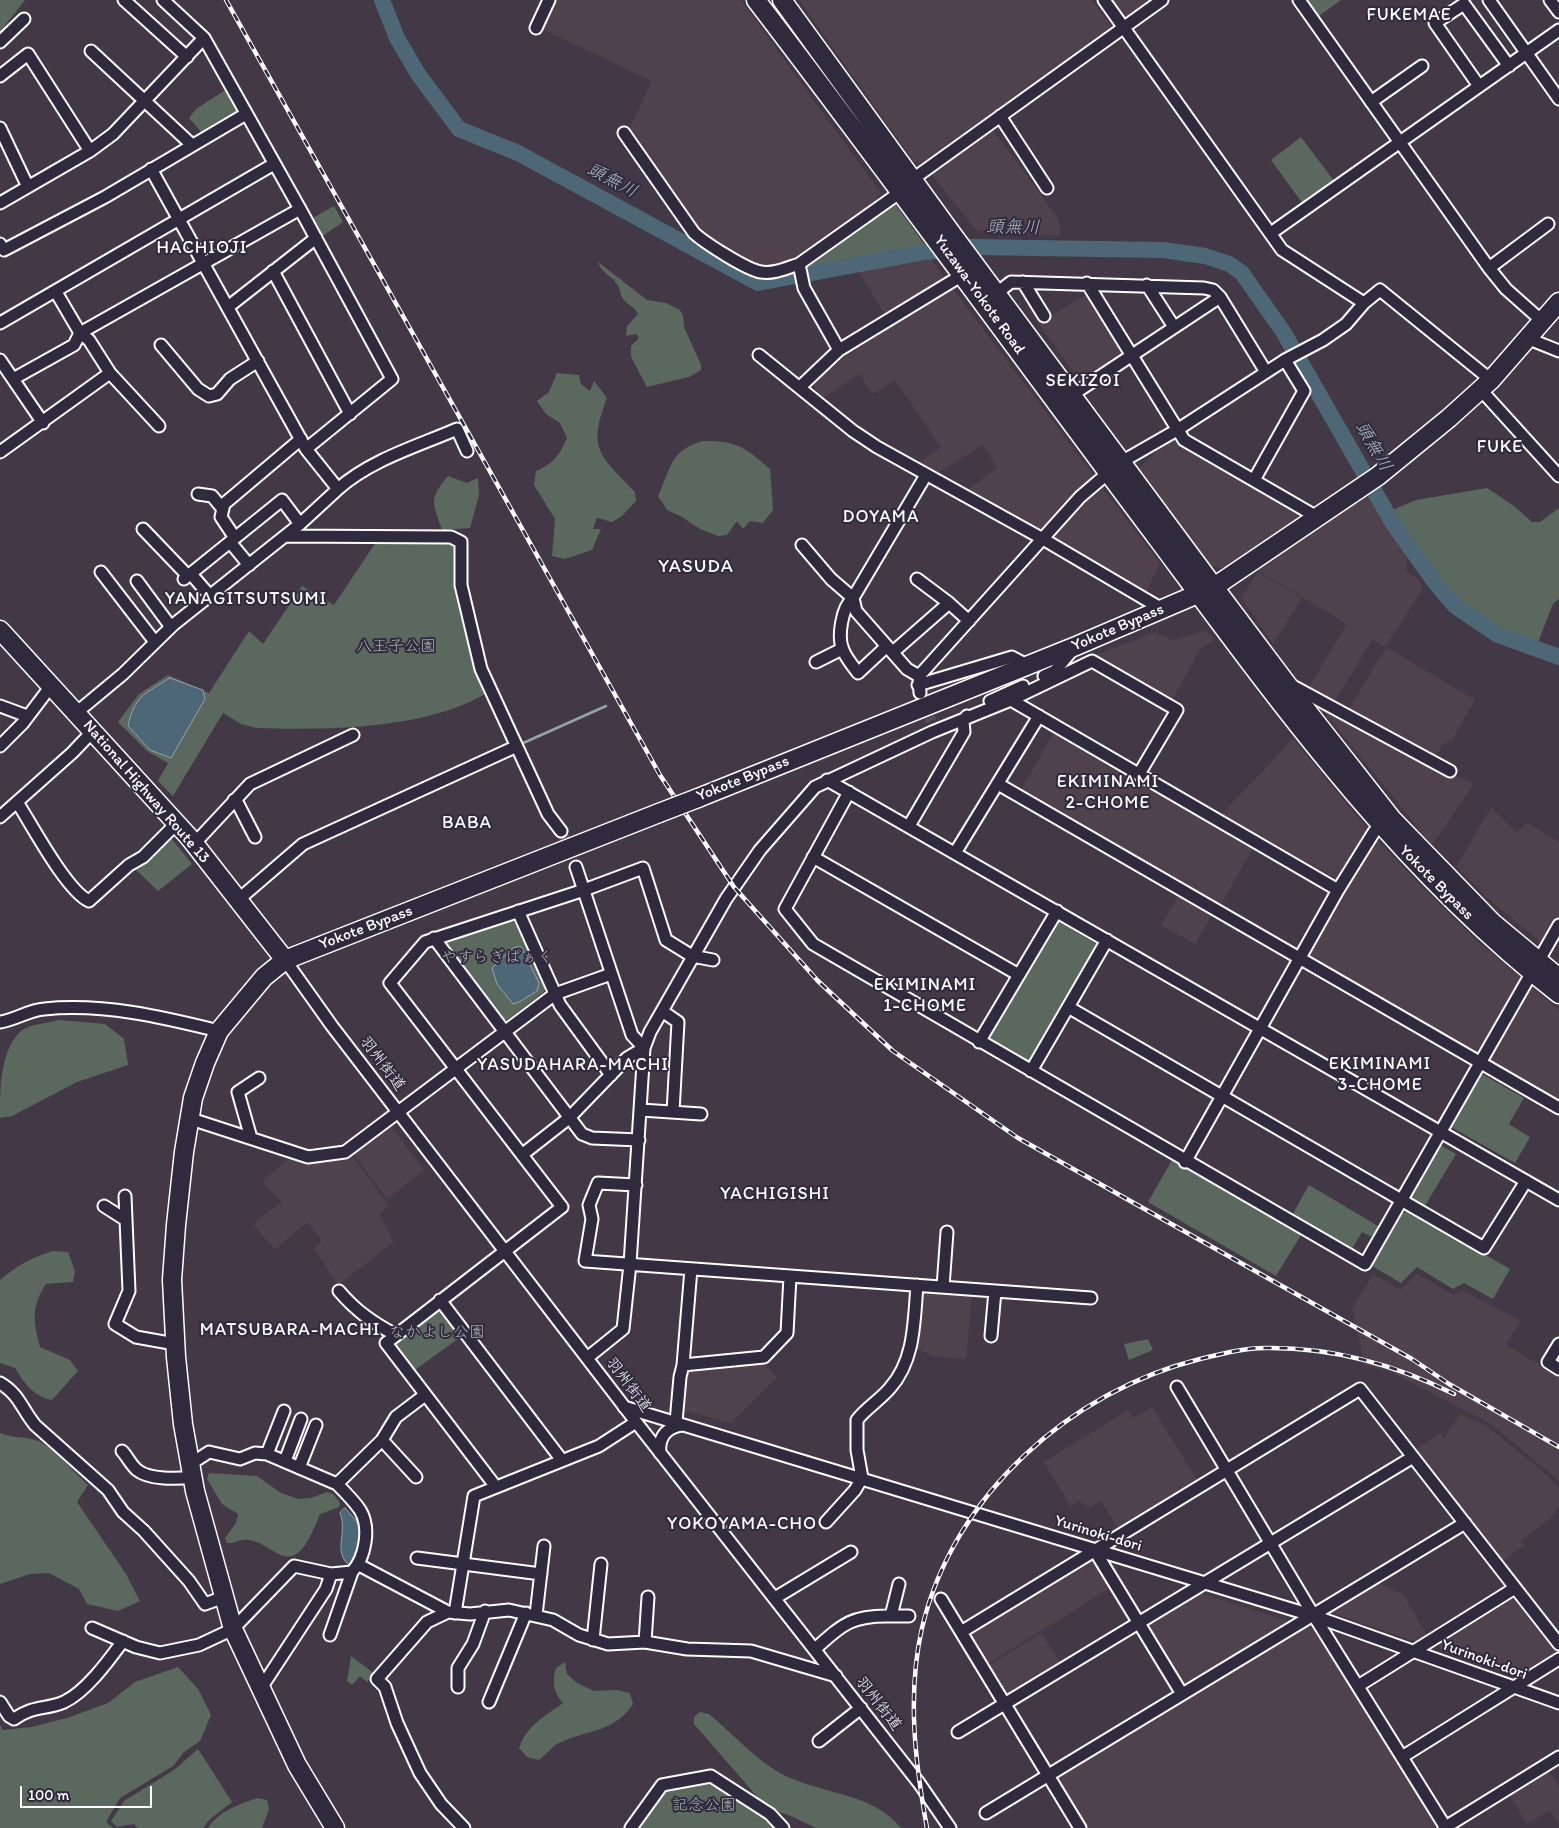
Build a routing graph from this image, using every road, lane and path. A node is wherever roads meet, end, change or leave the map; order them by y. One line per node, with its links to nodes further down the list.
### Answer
1 (124, 0): 20 (street)
2 (163, 0): 16 (street)
3 (549, 0): 14 (street)
4 (756, 0): 37 (highway, Yuzawa-Yokote Road)
5 (782, 0): 37 (highway, Yuzawa-Yokote Road)
6 (1104, 0): 13 (street)
7 (1162, 0): 13 (street)
8 (1299, 0): 27 (street)
9 (1489, 0): 19 (street)
10 (1550, 0): 11 (street)
11 (1559, 12)
12 (24, 19): 17 (street)
13 (1123, 27): 29 (street); 44 (street)
14 (536, 28)
15 (1559, 30): 19 (street)
16 (204, 38): 20 (street); 28 (street)
17 (0, 42)
18 (90, 50): 26 (street)
19 (1527, 54): 22 (street); 25 (street)
20 (187, 57): 26 (street)
21 (1422, 66): 27 (street)
22 (1508, 66): 24 (street); 24 (street)
23 (0, 76): 34 (street)
24 (1479, 86): 32 (street)
25 (1559, 99)
26 (145, 102): 33 (street); 34 (street)
27 (1371, 102): 32 (street)
28 (246, 114): 33 (street); 35 (street)
29 (1000, 116): 37 (street); 39 (street)
30 (0, 128): 38 (street)
31 (624, 133): 49 (street)
32 (1399, 142): 44 (street); 50 (street)
33 (192, 145): 36 (street)
34 (90, 151): 38 (street)
35 (274, 164): 41 (street); 42 (street)
36 (151, 169): 42 (street); 46 (street)
37 (907, 185): 48 (highway, Yuzawa-Yokote Road); 49 (street)
38 (28, 187): 40 (street)
39 (1047, 188)
40 (0, 202)
41 (300, 209): 45 (street); 47 (street)
42 (179, 219): 47 (street); 55 (street)
43 (1548, 224): 50 (street)
44 (1271, 233): 59 (street)
45 (316, 238): 51 (street); 81 (street)
46 (0, 244)
47 (203, 262): 60 (street); 65 (street)
48 (964, 266): 56 (highway, Yuzawa-Yokote Road); 68 (street); 89 (highway, Yuzawa-Yokote Road)
49 (800, 268): 68 (street)
50 (1488, 268): 62 (street)
51 (273, 271): 60 (street); 81 (street)
52 (1023, 282): 53 (street); 56 (street); 61 (street)
53 (1087, 283): 54 (street); 71 (street)
54 (1147, 285): 57 (street); 64 (street)
55 (56, 292): 63 (street); 65 (street)
56 (997, 293): 80 (highway, Yuzawa-Yokote Road)
57 (1220, 297): 64 (street); 75 (street)
58 (1559, 302): 62 (highway)
59 (1364, 303): 72 (street); 78 (street)
60 (228, 307): 74 (street)
61 (1044, 316)
62 (1542, 321): 66 (highway)
63 (0, 323)
64 (1174, 327): 71 (street)
65 (80, 333): 76 (street); 77 (street)
66 (1529, 339): 69 (street); 78 (highway)
67 (161, 345): 74 (street)
68 (839, 350): 79 (street)
69 (1559, 351)
70 (759, 355): 79 (street)
71 (1131, 355): 80 (street); 84 (street)
72 (1292, 356): 75 (street); 92 (street)
73 (0, 360): 77 (street)
74 (258, 361): 85 (street)
75 (1266, 372): 84 (street)
76 (110, 373): 82 (street); 83 (street)
77 (13, 379): 82 (street)
78 (1486, 385): 91 (street); 96 (highway)
79 (800, 387): 90 (street)
80 (1072, 394): 88 (highway, Yuzawa-Yokote Road)
81 (350, 414): 85 (street)
82 (43, 423): 87 (street)
83 (159, 426)
84 (1177, 430): 88 (street); 92 (street)
85 (304, 444): 93 (street); 95 (street)
86 (467, 450): 93 (street)
87 (0, 452)
88 (1123, 462): 108 (highway, Yuzawa-Yokote Road)
89 (1108, 473): 100 (street); 108 (highway, Yuzawa-Yokote Road)
90 (926, 475): 100 (street); 110 (street)
91 (1559, 476)
92 (1254, 480): 96 (street)
93 (338, 489): 97 (street)
94 (198, 494): 95 (street)
95 (222, 508): 101 (street)
96 (1317, 517): 108 (highway)
97 (300, 524): 99 (street); 101 (street)
98 (143, 529): 105 (street)
99 (286, 536): 103 (street); 134 (street)
100 (1042, 539): 112 (street); 113 (street)
101 (233, 540): 103 (street); 105 (street)
102 (802, 544): 110 (street)
103 (249, 565): 109 (street)
104 (101, 572): 116 (street)
105 (187, 577): 109 (street)
106 (917, 578): 111 (street)
107 (137, 581): 114 (street)
108 (1206, 590): 112 (highway, Yokote Bypass); 122 (highway, Yokote Bypass); 145 (highway, Yokote Bypass)
109 (210, 596): 114 (street)
110 (853, 598): 118 (street); 119 (street)
111 (949, 603): 113 (street); 119 (street)
112 (1162, 610): 117 (highway, Yokote Bypass)
113 (969, 620): 123 (street)
114 (171, 627): 116 (street)
115 (0, 630): 124 (highway, National Highway Route 13)
116 (155, 642): 127 (street)
117 (1076, 646): 121 (highway, Yokote Bypass); 130 (street)
118 (842, 649): 119 (street); 120 (street)
119 (890, 649): 123 (street)
120 (816, 662)
121 (1027, 666): 123 (street); 162 (highway, Yokote Bypass, bridge)
122 (1285, 682): 135 (street); 164 (highway, Yokote Bypass)
123 (919, 685)
124 (51, 686): 127 (highway, National Highway Route 13); 128 (street)
125 (1011, 700): 129 (street); 130 (street); 136 (street)
126 (0, 706): 128 (street)
127 (76, 713): 131 (highway, National Highway Route 13)
128 (27, 716): 133 (street)
129 (1039, 716): 136 (street); 138 (street)
130 (963, 721): 137 (street); 144 (street)
131 (93, 731): 141 (street); 143 (highway, National Highway Route 13)
132 (352, 735): 140 (street)
133 (0, 746)
134 (515, 747): 146 (street); 154 (street)
135 (1450, 771)
136 (1139, 774): 153 (street)
137 (827, 780): 139 (street); 160 (street)
138 (998, 784): 149 (street); 161 (street)
139 (849, 792): 144 (street); 150 (street)
140 (234, 800): 147 (street); 148 (street)
141 (17, 802): 142 (street); 143 (street)
142 (0, 817)
143 (177, 823): 148 (highway, National Highway Route 13)
144 (909, 826): 149 (street)
145 (1380, 826): 153 (street); 164 (highway, Yokote Bypass)
146 (561, 832)
147 (255, 837)
148 (194, 844): 154 (highway, National Highway Route 13)
149 (955, 852): 156 (street)
150 (813, 856): 166 (street); 176 (street)
151 (576, 867): 152 (street)
152 (584, 890): 155 (street); 160 (street); 165 (street)
153 (1338, 890): 161 (street)
154 (238, 900): 162 (highway, National Highway Route 13)
155 (518, 911): 158 (street); 168 (street)
156 (1057, 911): 159 (street); 166 (street)
157 (1559, 924): 164 (street)
158 (434, 938): 175 (street); 179 (street)
159 (1107, 940): 170 (street); 173 (street)
160 (692, 956): 163 (street); 171 (street)
161 (1300, 959): 173 (street); 178 (street)
162 (285, 960): 174 (highway, Yokote Bypass); 186 (street, 羽州街道)
163 (713, 960)
164 (1535, 967): 167 (highway, Yokote Bypass); 169 (highway, Yokote Bypass); 178 (street)
165 (611, 974): 168 (street); 177 (street)
166 (1019, 975): 176 (street)
167 (1559, 978)
168 (555, 994): 175 (street); 181 (street)
169 (1559, 994)
170 (1068, 1007): 180 (street); 183 (street)
171 (662, 1011): 177 (street); 187 (street)
172 (0, 1022): 174 (street)
173 (1260, 1029): 183 (street); 191 (street)
174 (220, 1031): 189 (highway, Yokote Bypass)
175 (504, 1031): 179 (street); 190 (street)
176 (979, 1042): 180 (street)
177 (644, 1048): 181 (street); 185 (street)
178 (1480, 1062): 184 (street); 191 (street)
179 (456, 1067): 186 (street); 194 (street)
180 (1031, 1071): 195 (street)
181 (611, 1075): 190 (street)
182 (259, 1078): 192 (street)
183 (1222, 1096): 195 (street); 199 (street)
184 (1559, 1108)
185 (641, 1110): 187 (street); 193 (street)
186 (398, 1112): 192 (street); 204 (street, 羽州街道)
187 (673, 1112): 188 (street)
188 (701, 1114)
189 (188, 1118): 192 (street); 216 (highway, Yokote Bypass)
190 (569, 1118): 193 (street); 194 (street)
191 (1441, 1133): 196 (street); 199 (street)
192 (251, 1138)
193 (639, 1140): 197 (street)
194 (523, 1154): 204 (street)
195 (1185, 1162): 199 (street)
196 (1526, 1181): 199 (street); 200 (street)
197 (636, 1185): 205 (street); 205 (street)
198 (125, 1196): 202 (street)
199 (1401, 1200)
200 (1559, 1200)
201 (104, 1206): 202 (street)
202 (126, 1220): 216 (street)
203 (948, 1232): 209 (street)
204 (504, 1250): 213 (street); 218 (street, 羽州街道)
205 (630, 1264): 206 (street); 218 (street)
206 (692, 1269): 207 (street); 219 (street)
207 (790, 1276): 208 (street); 219 (street)
208 (917, 1285): 209 (street); 241 (street)
209 (944, 1287): 211 (street)
210 (339, 1291): 214 (street)
211 (995, 1291): 212 (street); 215 (street)
212 (1091, 1298)
213 (440, 1300): 214 (street); 235 (street)
214 (396, 1335): 223 (street)
215 (991, 1336)
216 (175, 1344): 238 (highway, Yokote Bypass)
217 (1559, 1344): 220 (street)
218 (587, 1358): 224 (street, 羽州街道)
219 (683, 1366): 228 (street)
220 (1559, 1369)
221 (0, 1383): 260 (street)
222 (1177, 1387): 239 (street)
223 (425, 1395): 230 (street); 243 (street)
224 (624, 1407): 227 (street, 羽州街道); 228 (street, Yurinoki-dori)
225 (284, 1411): 233 (street)
226 (300, 1419): 236 (street)
227 (636, 1422): 232 (street, 羽州街道); 235 (street)
228 (681, 1424): 232 (street); 241 (street, Yurinoki-dori)
229 (316, 1425): 237 (street)
230 (382, 1440): 240 (street); 242 (street)
231 (122, 1451): 238 (street)
232 (660, 1453): 261 (street, 羽州街道)
233 (267, 1454): 236 (street); 238 (street)
234 (1413, 1457): 239 (street); 245 (street); 246 (street)
235 (561, 1460): 243 (street)
236 (285, 1462): 237 (street)
237 (299, 1468): 242 (street)
238 (191, 1471): 260 (highway, Yokote Bypass)
239 (1227, 1471): 246 (street); 248 (street)
240 (416, 1477)
241 (862, 1478): 244 (street); 248 (street, Yurinoki-dori)
242 (337, 1484): 253 (street)
243 (496, 1487): 251 (street)
244 (826, 1522)
245 (1464, 1523): 258 (street); 268 (street)
246 (1271, 1542): 256 (street); 268 (street)
247 (544, 1546): 255 (street)
248 (1095, 1551): 256 (street, Yurinoki-dori); 269 (street); 272 (street)
249 (851, 1552): 261 (street)
250 (417, 1558): 251 (street)
251 (463, 1564): 255 (street); 264 (street)
252 (601, 1564): 274 (street)
253 (355, 1569): 254 (street); 264 (street); 273 (street)
254 (331, 1574): 271 (street); 282 (street)
255 (541, 1574): 265 (street)
256 (1205, 1583): 268 (street, Yurinoki-dori); 269 (street)
257 (899, 1584): 266 (street)
258 (1516, 1588): 277 (street); 279 (street)
259 (648, 1597): 276 (street)
260 (224, 1598): 271 (highway, Yokote Bypass)
261 (775, 1598): 278 (street, 羽州街道)
262 (941, 1599): 272 (street)
263 (486, 1611): 264 (street); 265 (street); 284 (street)
264 (451, 1612): 299 (street)
265 (531, 1614): 274 (street); 288 (street)
266 (891, 1616): 267 (street); 278 (street)
267 (909, 1616)
268 (1314, 1616): 279 (street, Yurinoki-dori); 283 (street); 286 (street)
269 (1139, 1624): 286 (street); 289 (street)
270 (92, 1628): 275 (street)
271 (233, 1629): 275 (street); 282 (highway, Yokote Bypass)
272 (961, 1632): 289 (street)
273 (330, 1635)
274 (593, 1640): 276 (street)
275 (123, 1641): 287 (street)
276 (644, 1642): 281 (street)
277 (1559, 1644)
278 (815, 1649): 281 (street, 羽州街道)
279 (1412, 1652): 283 (street); 285 (street, Yurinoki-dori)
280 (1559, 1659): 285 (street)
281 (836, 1676): 291 (street, 羽州街道)
282 (258, 1686): 298 (highway, Yokote Bypass)
283 (1358, 1686): 294 (street)
284 (458, 1688)
285 (1512, 1688): 290 (street, Yurinoki-dori); 294 (street)
286 (1182, 1694): 296 (street)
287 (0, 1702)
288 (489, 1702)
289 (1003, 1703): 292 (street); 296 (street)
290 (1559, 1703)
291 (861, 1708): 293 (street); 302 (street, 羽州街道)
292 (958, 1732)
293 (819, 1741)
294 (1402, 1757): 304 (street)
295 (1559, 1757): 304 (street)
296 (1047, 1775): 297 (street); 303 (street)
297 (986, 1813)
298 (336, 1828)
299 (464, 1828)
300 (631, 1828): 301 (street)
301 (783, 1828)
302 (950, 1828)
303 (1080, 1828)
304 (1445, 1828)

